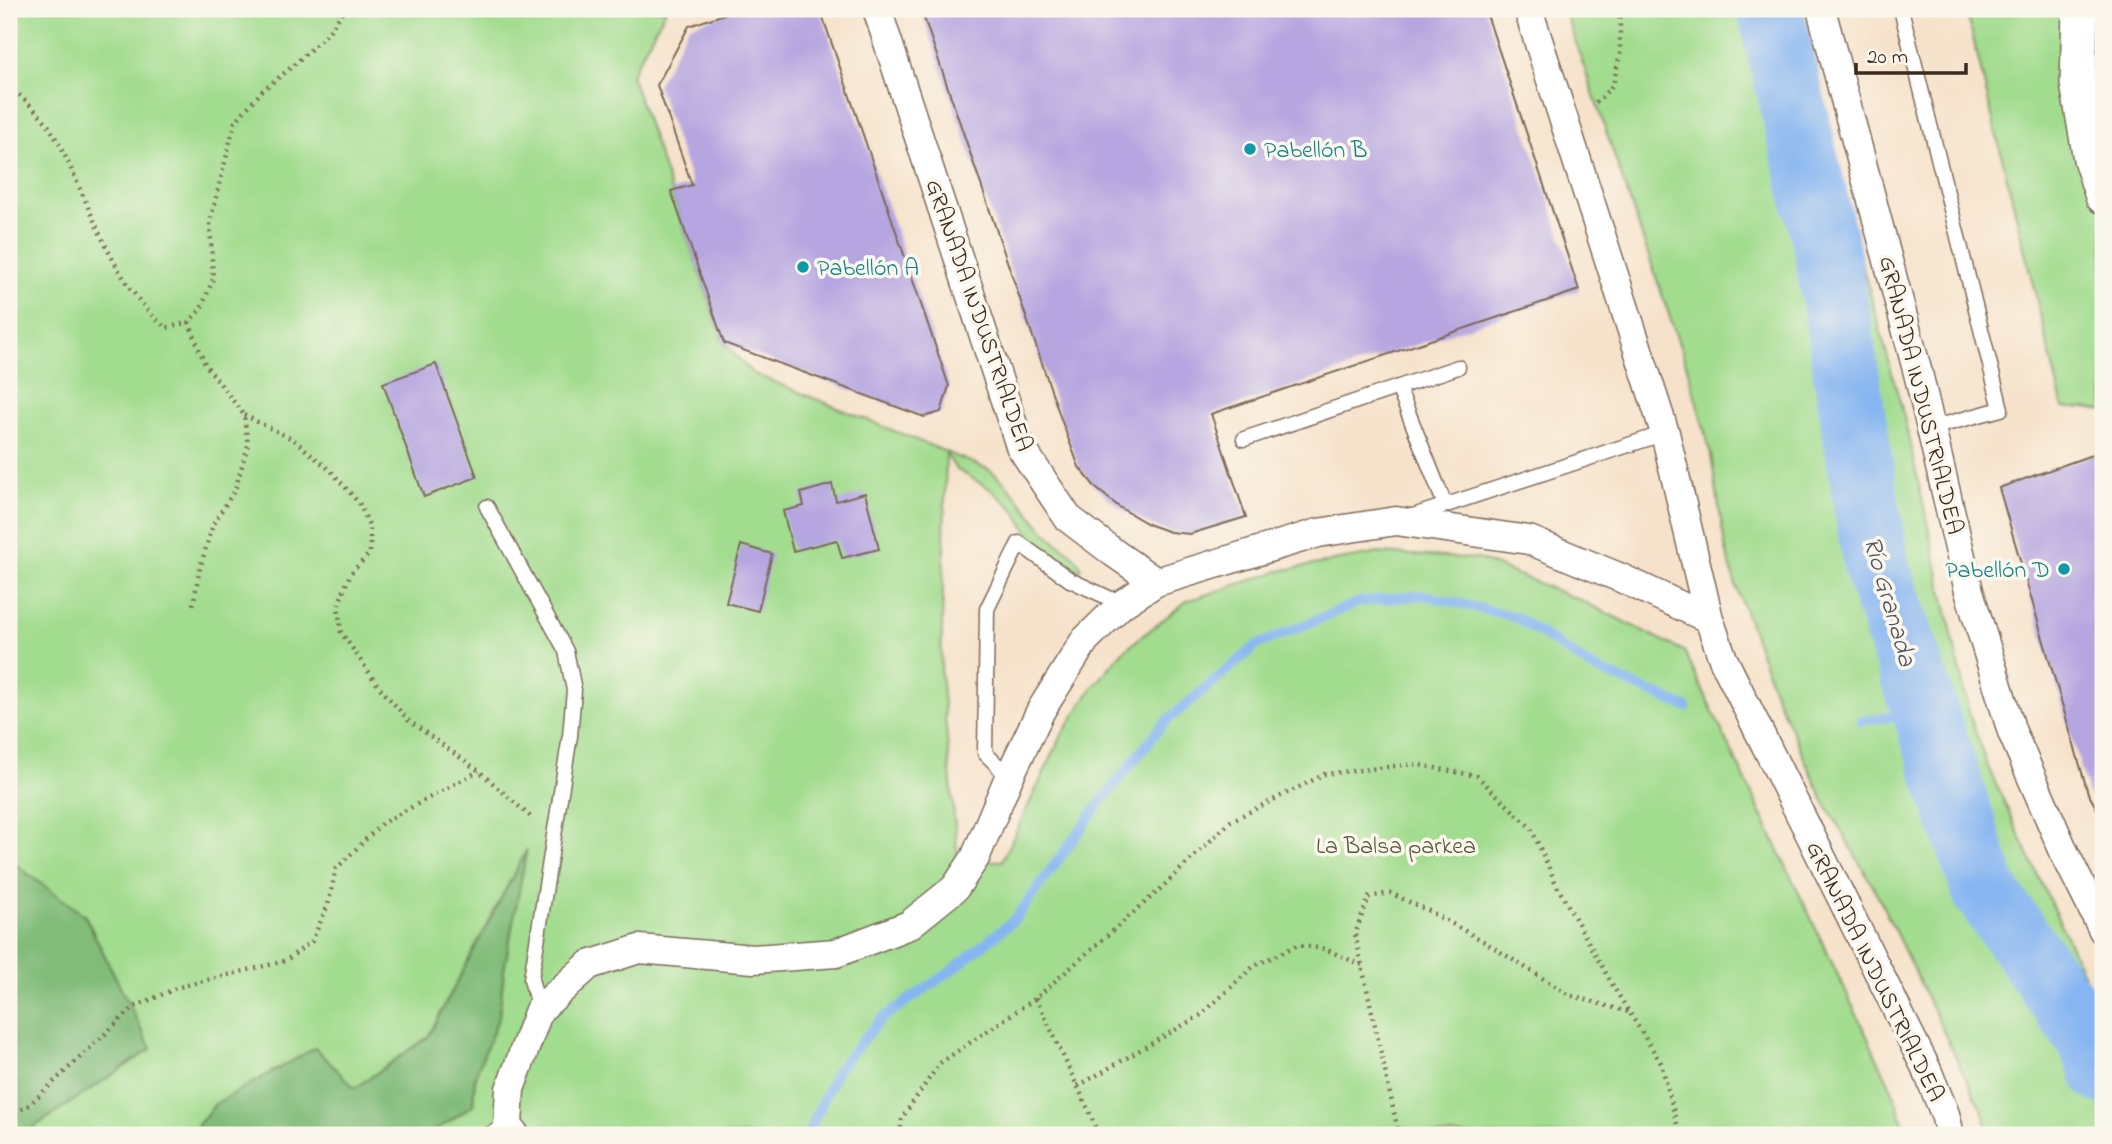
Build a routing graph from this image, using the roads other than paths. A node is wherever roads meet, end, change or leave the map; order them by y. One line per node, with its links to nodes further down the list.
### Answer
1 (877, 9): 15 (street, GRANADA INDUSTRIALDEA)
2 (1528, 9): 10 (street, GRANADA INDUSTRIALDEA)
3 (1821, 9): 9 (street, GRANADA INDUSTRIALDEA)
4 (1901, 9): 9 (lane)
5 (2080, 9): 6 (street)
6 (2103, 196)
7 (1458, 367): 8 (lane)
8 (1398, 387): 11 (lane); 12 (lane)
9 (1931, 428): 19 (street, GRANADA INDUSTRIALDEA)
10 (1665, 433): 12 (lane); 17 (street, GRANADA INDUSTRIALDEA)
11 (1244, 439)
12 (1445, 505): 14 (lane)
13 (487, 507): 20 (lane)
14 (1396, 522): 15 (street); 17 (street)
15 (1156, 582): 16 (street)
16 (1122, 604): 18 (street); 18 (lane)
17 (1709, 619): 22 (street, GRANADA INDUSTRIALDEA)
18 (1009, 776): 20 (street)
19 (2103, 930)
20 (539, 1010): 21 (street)
21 (504, 1132)
22 (1950, 1135)

